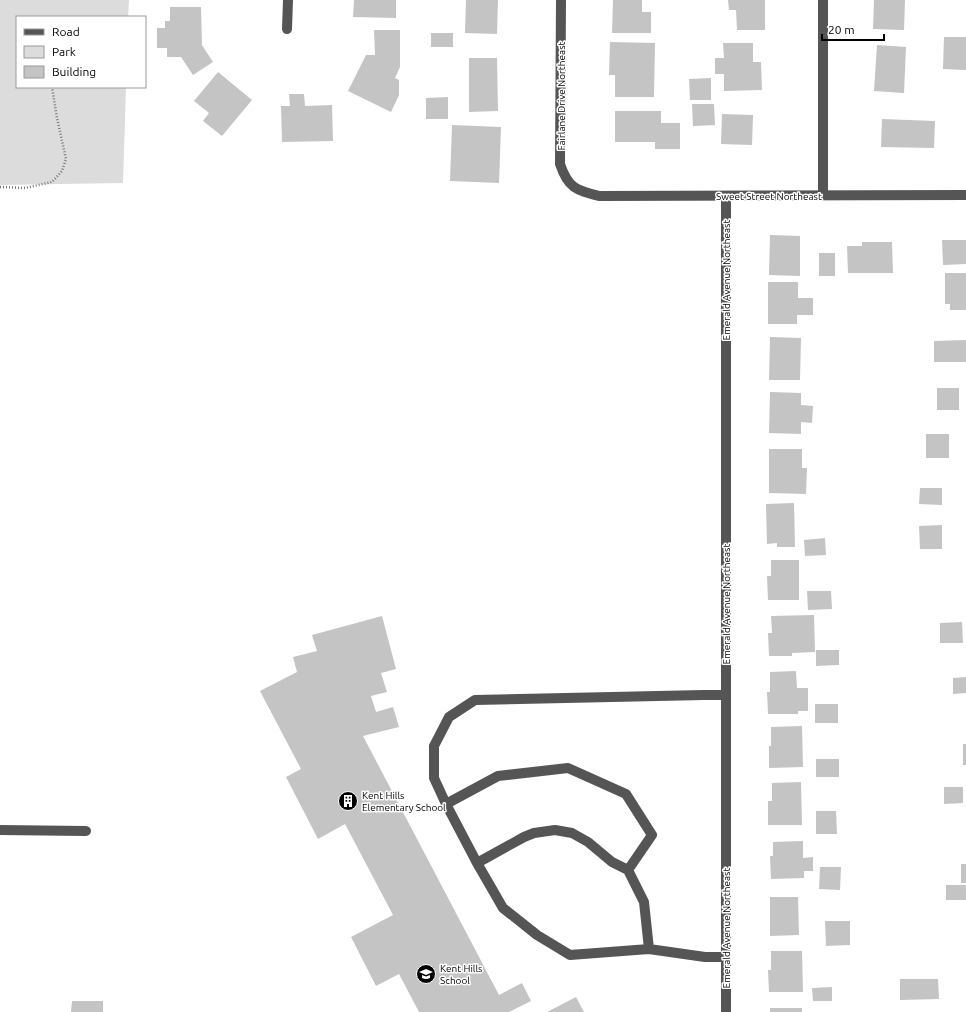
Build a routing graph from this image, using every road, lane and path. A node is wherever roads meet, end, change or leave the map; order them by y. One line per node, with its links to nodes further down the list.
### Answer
1 (288, 0): 4 (street)
2 (561, 0): 7 (street, Fairlane Drive Northeast)
3 (823, 0): 10 (street)
4 (287, 29)
5 (52, 88): 6 (path)
6 (0, 187)
7 (573, 187): 9 (street, Sweet Street Northeast)
8 (966, 195): 10 (street, Sweet Street Northeast)
9 (726, 196): 10 (street, Sweet Street Northeast); 11 (street, Emerald Avenue Northeast)
10 (822, 196)
11 (726, 695): 12 (street); 18 (street, Emerald Avenue Northeast)
12 (446, 804): 15 (street); 16 (street)
13 (0, 830): 14 (street)
14 (86, 830)
15 (477, 863): 16 (street); 17 (street)
16 (628, 870): 17 (street)
17 (649, 949): 18 (street)
18 (726, 957): 19 (street, Emerald Avenue Northeast)
19 (726, 1012)

